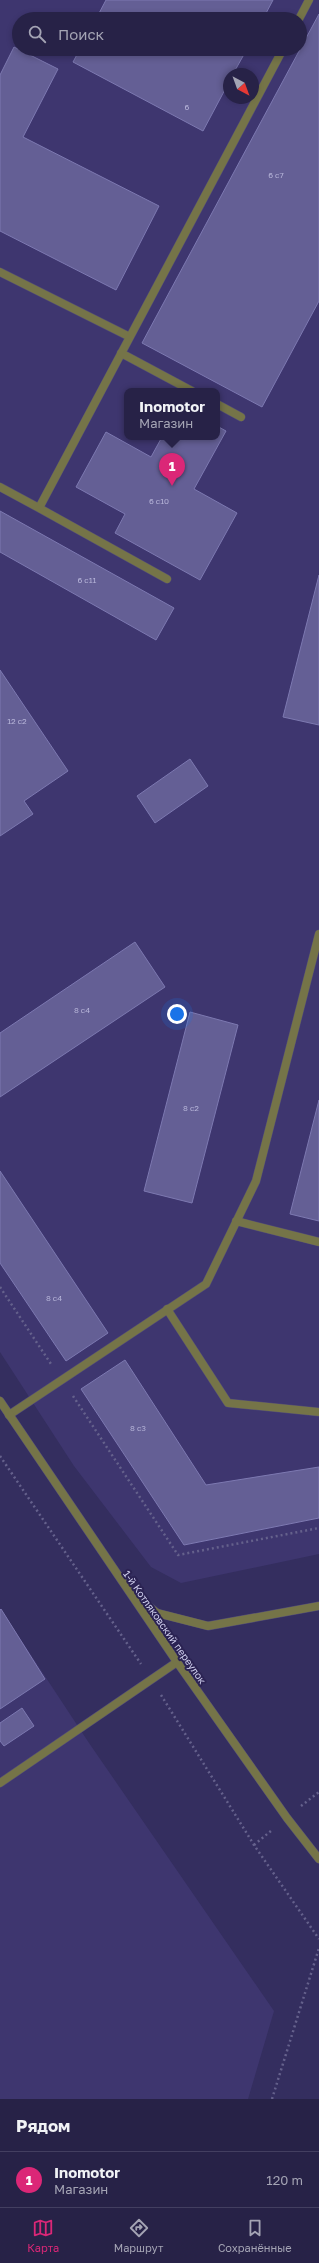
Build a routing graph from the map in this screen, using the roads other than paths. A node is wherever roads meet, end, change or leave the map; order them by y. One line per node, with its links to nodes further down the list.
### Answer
1 (309, 0): 2 (street)
2 (303, 12)
3 (279, 56): 5 (street)
4 (0, 272): 5 (street)
5 (130, 337): 6 (street)
6 (121, 353): 7 (street); 11 (street)
7 (186, 388)
8 (220, 406): 9 (street)
9 (241, 417)
10 (0, 487): 11 (street)
11 (39, 508): 12 (street)
12 (167, 579)
13 (319, 934): 14 (street)
14 (236, 1221): 15 (street); 16 (street)
15 (319, 1242)
16 (167, 1309): 18 (street); 19 (street)
17 (0, 1401): 19 (street, 1-й Котляковский переулок)
18 (319, 1412)
19 (9, 1415): 20 (street, 1-й Котляковский переулок)
20 (114, 1571): 21 (street); 22 (street, 1-й Котляковский переулок)
21 (319, 1606)
22 (176, 1662): 23 (street); 24 (street, 1-й Котляковский переулок)
23 (0, 1783)
24 (319, 1858)

